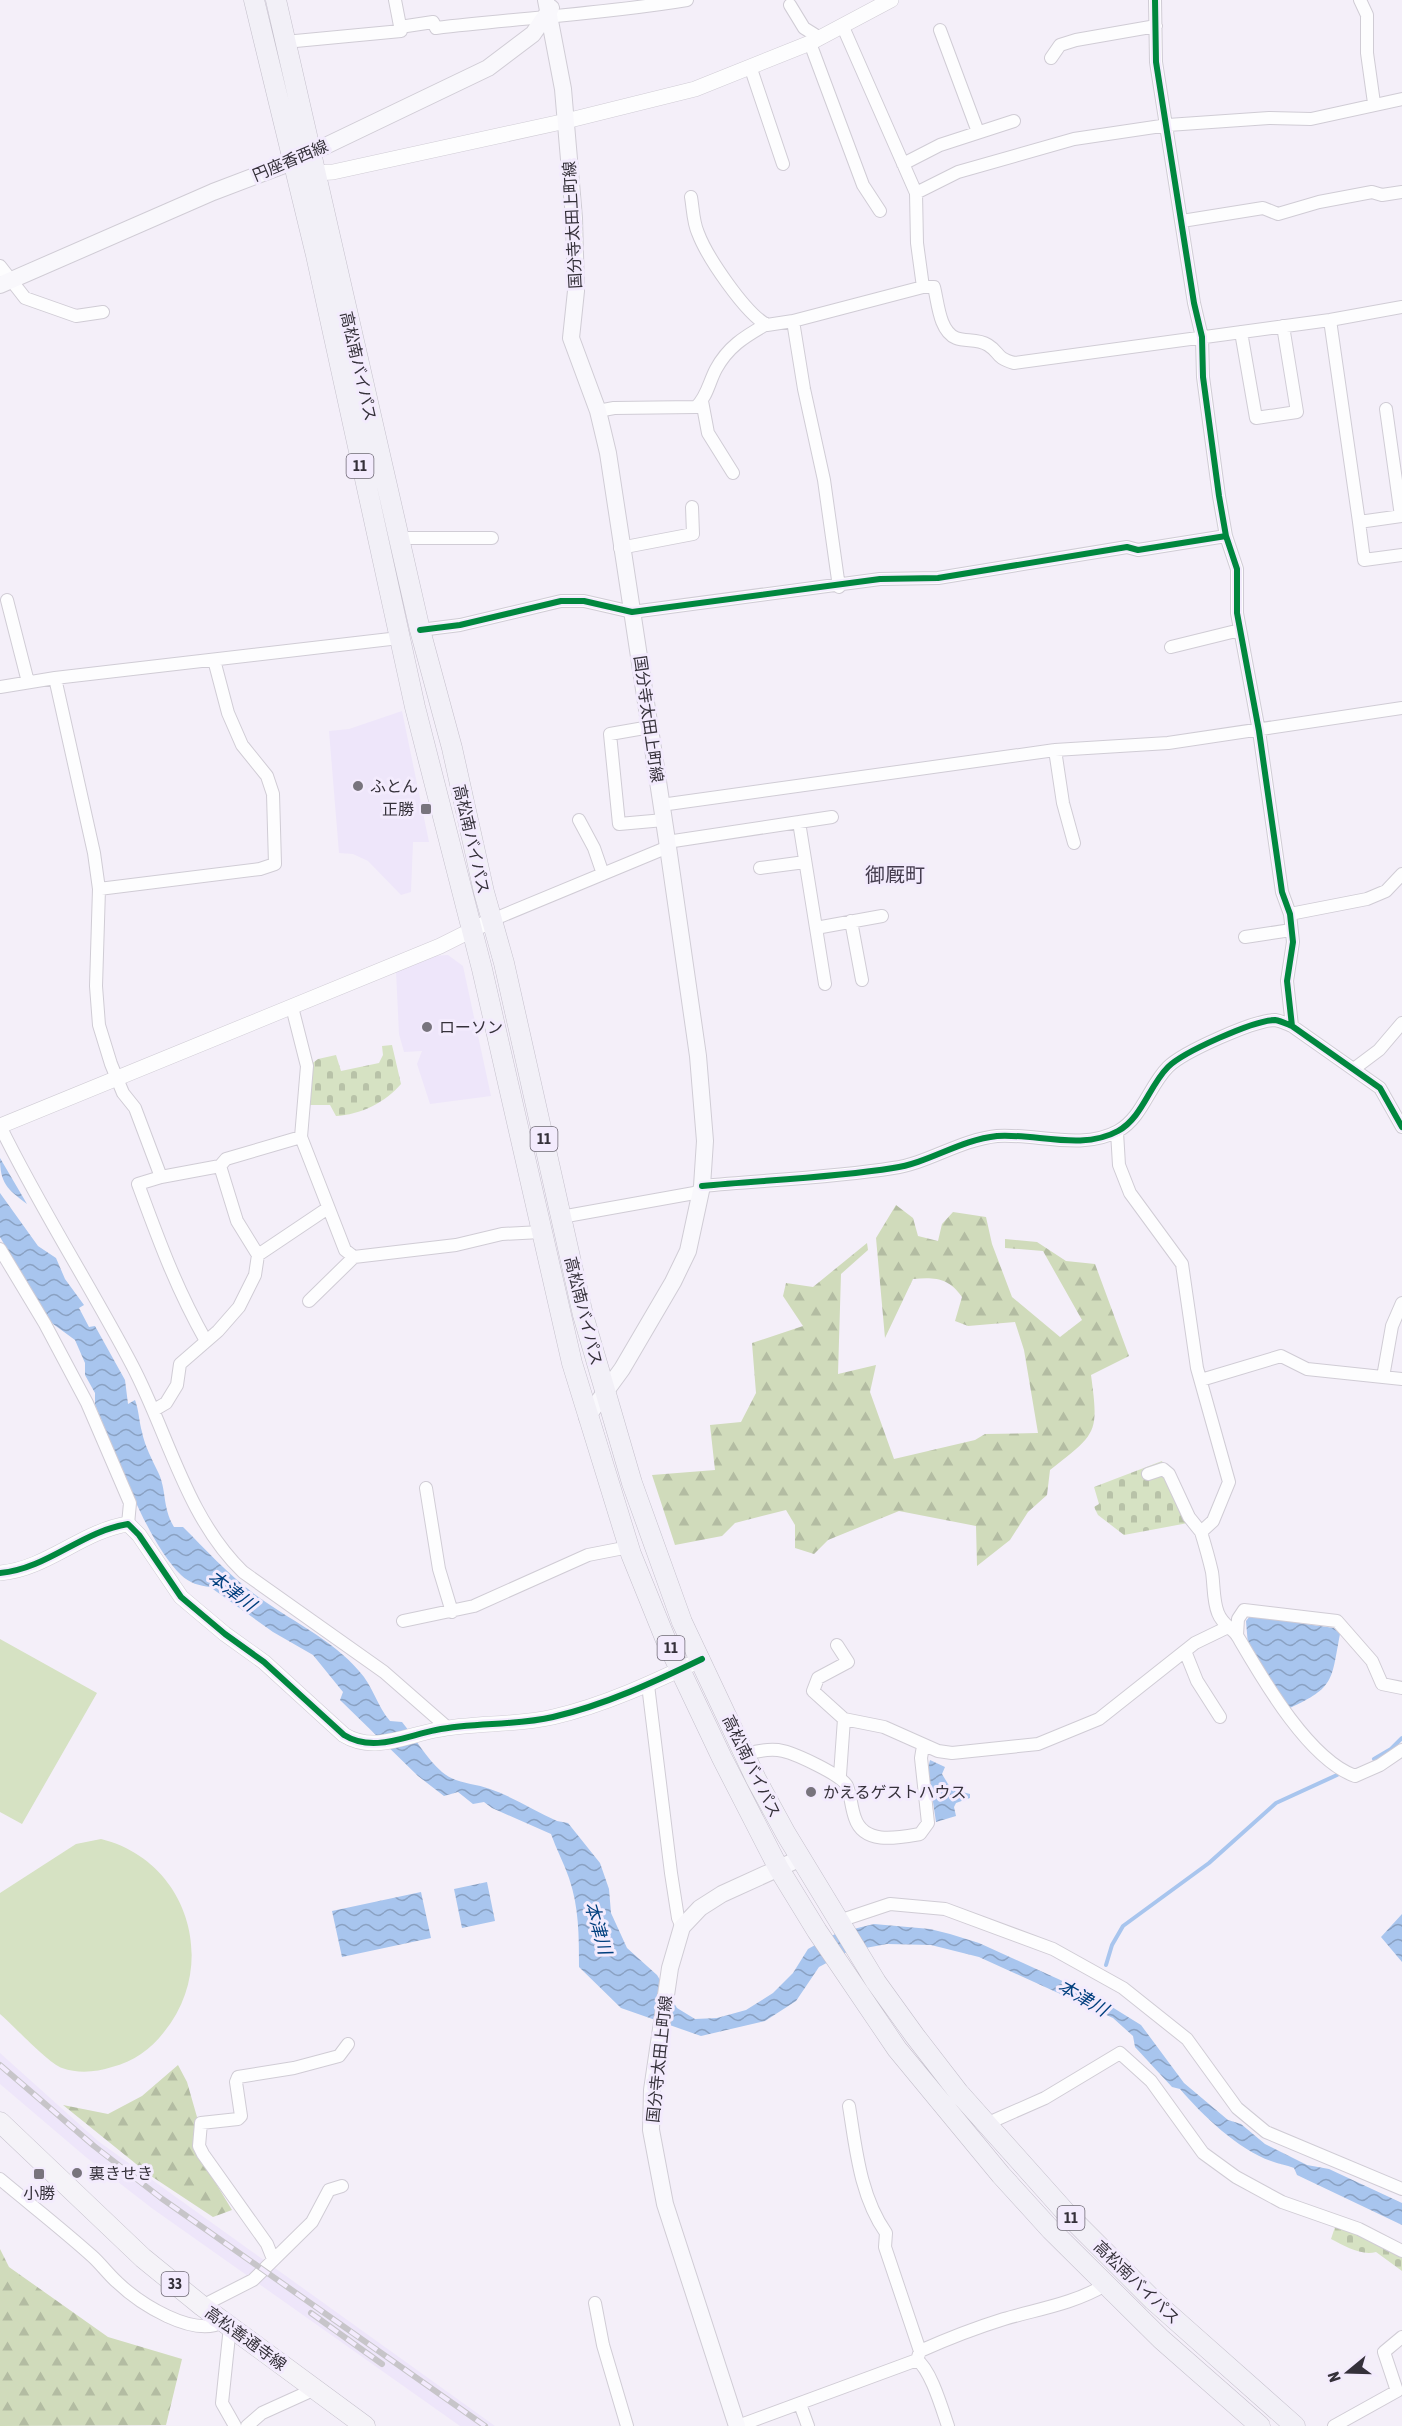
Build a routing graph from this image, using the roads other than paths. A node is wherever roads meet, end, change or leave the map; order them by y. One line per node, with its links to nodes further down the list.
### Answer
1 (254, 0): 25 (highway, 高松南バイパス / 11)
2 (276, 0): 15 (highway, 高松南バイパス / 11)
3 (395, 0): 11 (street)
4 (687, 0): 8 (street)
5 (891, 0): 12 (street)
6 (1155, 0): 10 (street)
7 (1360, 0): 19 (street)
8 (549, 5): 11 (street); 21 (main road, 国分寺太田上町線); 24 (main road, 円座香西線)
9 (790, 5): 14 (street)
10 (1156, 26): 16 (street); 22 (street)
11 (400, 27): 15 (street)
12 (843, 27): 14 (street); 27 (street)
13 (940, 30): 23 (street)
14 (815, 41): 17 (street); 32 (street)
15 (285, 42): 24 (highway, 高松南バイパス / 11)
16 (1051, 58)
17 (751, 69): 21 (street); 26 (street)
18 (1402, 99): 19 (street)
19 (1374, 103): 22 (street)
20 (1014, 121): 23 (street)
21 (566, 122): 28 (street); 47 (main road, 国分寺太田上町線)
22 (1168, 124): 30 (street); 33 (street)
23 (978, 132): 27 (street)
24 (310, 153): 25 (main road, 円座香西線); 28 (highway, 高松南バイパス / 11)
25 (292, 162): 28 (street); 35 (main road, 円座香西線); 64 (highway, 高松南バイパス / 11)
26 (783, 164)
27 (903, 164): 30 (street)
28 (315, 173): 53 (highway, 高松南バイパス / 11)
29 (1402, 192): 33 (street)
30 (916, 193): 36 (street)
31 (691, 197): 41 (street)
32 (880, 211)
33 (1182, 221): 44 (street)
34 (0, 266): 35 (street)
35 (6, 282): 38 (street)
36 (923, 287): 40 (street); 44 (street)
37 (1402, 307): 39 (street)
38 (103, 312)
39 (1330, 320): 42 (street); 51 (street)
40 (793, 321): 41 (street); 57 (street)
41 (765, 325): 45 (street)
42 (1283, 327): 43 (street); 43 (street)
43 (1241, 332): 44 (street)
44 (1202, 337): 52 (street)
45 (702, 401): 47 (street); 48 (street)
46 (1386, 409): 50 (street)
47 (598, 411): 55 (main road, 国分寺太田上町線)
48 (733, 473)
49 (692, 507): 55 (street)
50 (1402, 516): 51 (street)
51 (1359, 522): 56 (street)
52 (1226, 536): 57 (street); 63 (street)
53 (399, 538): 54 (street); 62 (highway, 高松南バイパス / 11)
54 (492, 538)
55 (620, 548): 59 (main road, 国分寺太田上町線)
56 (1402, 555)
57 (839, 587): 59 (street)
58 (7, 600): 60 (street)
59 (632, 612): 62 (street); 71 (main road, 国分寺太田上町線)
60 (14, 626): 61 (street); 68 (street)
61 (0, 630)
62 (420, 630): 87 (highway, 高松南バイパス / 11)
63 (1240, 630): 65 (street); 72 (street)
64 (399, 638): 66 (street); 90 (highway, 高松南バイパス / 11)
65 (1171, 647)
66 (214, 660): 67 (street); 84 (street)
67 (55, 678): 68 (street); 84 (street)
68 (28, 682): 69 (street)
69 (0, 687)
70 (1402, 708): 72 (street)
71 (650, 727): 74 (main road, 国分寺太田上町線); 74 (street)
72 (1259, 731): 73 (street); 85 (street)
73 (1055, 750): 74 (street); 78 (street)
74 (663, 812): 79 (main road, 国分寺太田上町線)
75 (832, 817): 77 (street)
76 (579, 819): 82 (street)
77 (799, 822): 79 (street); 80 (street)
78 (1074, 843)
79 (668, 844): 82 (street); 106 (main road, 国分寺太田上町線)
80 (805, 862): 81 (street); 89 (street)
81 (760, 868)
82 (603, 874): 87 (street)
83 (1402, 874): 85 (street)
84 (99, 888): 99 (street)
85 (1290, 914): 91 (street)
86 (882, 916): 88 (street)
87 (492, 920): 90 (street); 108 (highway, 高松南バイパス / 11)
88 (851, 921): 89 (street); 93 (street)
89 (816, 928): 94 (street)
90 (472, 930): 95 (street); 109 (highway, 高松南バイパス / 11)
91 (1292, 930): 92 (street); 97 (street)
92 (1245, 937)
93 (861, 980)
94 (825, 984)
95 (292, 1007): 99 (street); 103 (street)
96 (1402, 1023): 98 (street)
97 (1292, 1026): 98 (street); 102 (street)
98 (1355, 1068): 101 (street)
99 (117, 1078): 100 (street); 105 (street)
100 (0, 1126): 120 (street)
101 (1402, 1127)
102 (1117, 1132): 106 (street); 118 (street)
103 (301, 1137): 104 (street); 107 (street)
104 (220, 1166): 105 (street); 111 (street)
105 (161, 1177): 115 (street)
106 (701, 1189): 108 (street); 119 (main road, 国分寺太田上町線)
107 (328, 1208): 111 (street); 112 (street)
108 (561, 1217): 119 (highway, 高松南バイパス / 11)
109 (541, 1232): 112 (street); 121 (highway, 高松南バイパス / 11)
110 (0, 1249): 124 (street)
111 (258, 1255): 115 (street)
112 (354, 1257): 113 (street)
113 (309, 1301)
114 (1402, 1303): 116 (street)
115 (206, 1341): 120 (street)
116 (1383, 1377): 117 (street); 118 (street)
117 (1402, 1379)
118 (1201, 1380): 125 (street)
119 (606, 1395): 121 (main road, 国分寺太田上町線); 134 (highway, 高松南バイパス / 11)
120 (154, 1410): 140 (street)
121 (587, 1417): 126 (highway, 高松南バイパス / 11)
122 (1148, 1474): 125 (street)
123 (426, 1488): 128 (street)
124 (128, 1524): 127 (street); 140 (street)
125 (1201, 1532): 130 (street)
126 (629, 1547): 128 (street); 135 (highway, 高松南バイパス / 11)
127 (0, 1574)
128 (452, 1612): 129 (street)
129 (403, 1621)
130 (1226, 1628): 131 (street); 133 (street)
131 (1237, 1635): 137 (street); 142 (street)
132 (837, 1645): 139 (street)
133 (1185, 1651): 138 (street); 141 (street)
134 (702, 1659): 135 (street); 143 (highway, 高松南バイパス / 11)
135 (681, 1670): 136 (street); 146 (highway, 高松南バイパス / 11)
136 (648, 1685): 140 (street); 148 (street)
137 (1402, 1688)
138 (1220, 1716)
139 (844, 1719): 141 (street); 144 (street)
140 (442, 1729)
141 (923, 1746): 144 (street)
142 (1402, 1750)
143 (746, 1754): 144 (street); 145 (highway, 高松南バイパス / 11)
144 (840, 1775)
145 (801, 1858): 146 (main road, 国分寺太田上町線); 147 (highway, 高松南バイパス / 11)
146 (779, 1869): 148 (main road, 国分寺太田上町線); 158 (highway, 高松南バイパス / 11)
147 (839, 1921): 152 (highway, 高松南バイパス / 11); 155 (street)
148 (682, 1927): 166 (main road, 国分寺太田上町線)
149 (348, 2044): 157 (street)
150 (849, 2106): 163 (street)
151 (0, 2122): 160 (main road, 高松善通寺線 / 33)
152 (986, 2124): 156 (street); 174 (highway, 高松南バイパス / 11)
153 (0, 2180): 161 (street)
154 (342, 2186): 157 (street)
155 (1402, 2189)
156 (1402, 2251)
157 (273, 2259): 160 (street)
158 (1105, 2285): 163 (street); 173 (highway, 高松南バイパス / 11)
159 (595, 2303): 170 (street)
160 (202, 2306): 161 (main road, 高松善通寺線 / 33)
161 (228, 2325): 164 (main road, 高松善通寺線 / 33); 167 (street)
162 (1402, 2337): 175 (street)
163 (919, 2355): 165 (street); 172 (street)
164 (315, 2389): 168 (street); 169 (main road, 高松善通寺線 / 33)
165 (800, 2404): 166 (street); 171 (street)
166 (734, 2425)
167 (235, 2426)
168 (247, 2426)
169 (365, 2426)
170 (627, 2426)
171 (807, 2426)
172 (948, 2426)
173 (1260, 2426)
174 (1295, 2426)
175 (1334, 2426)

